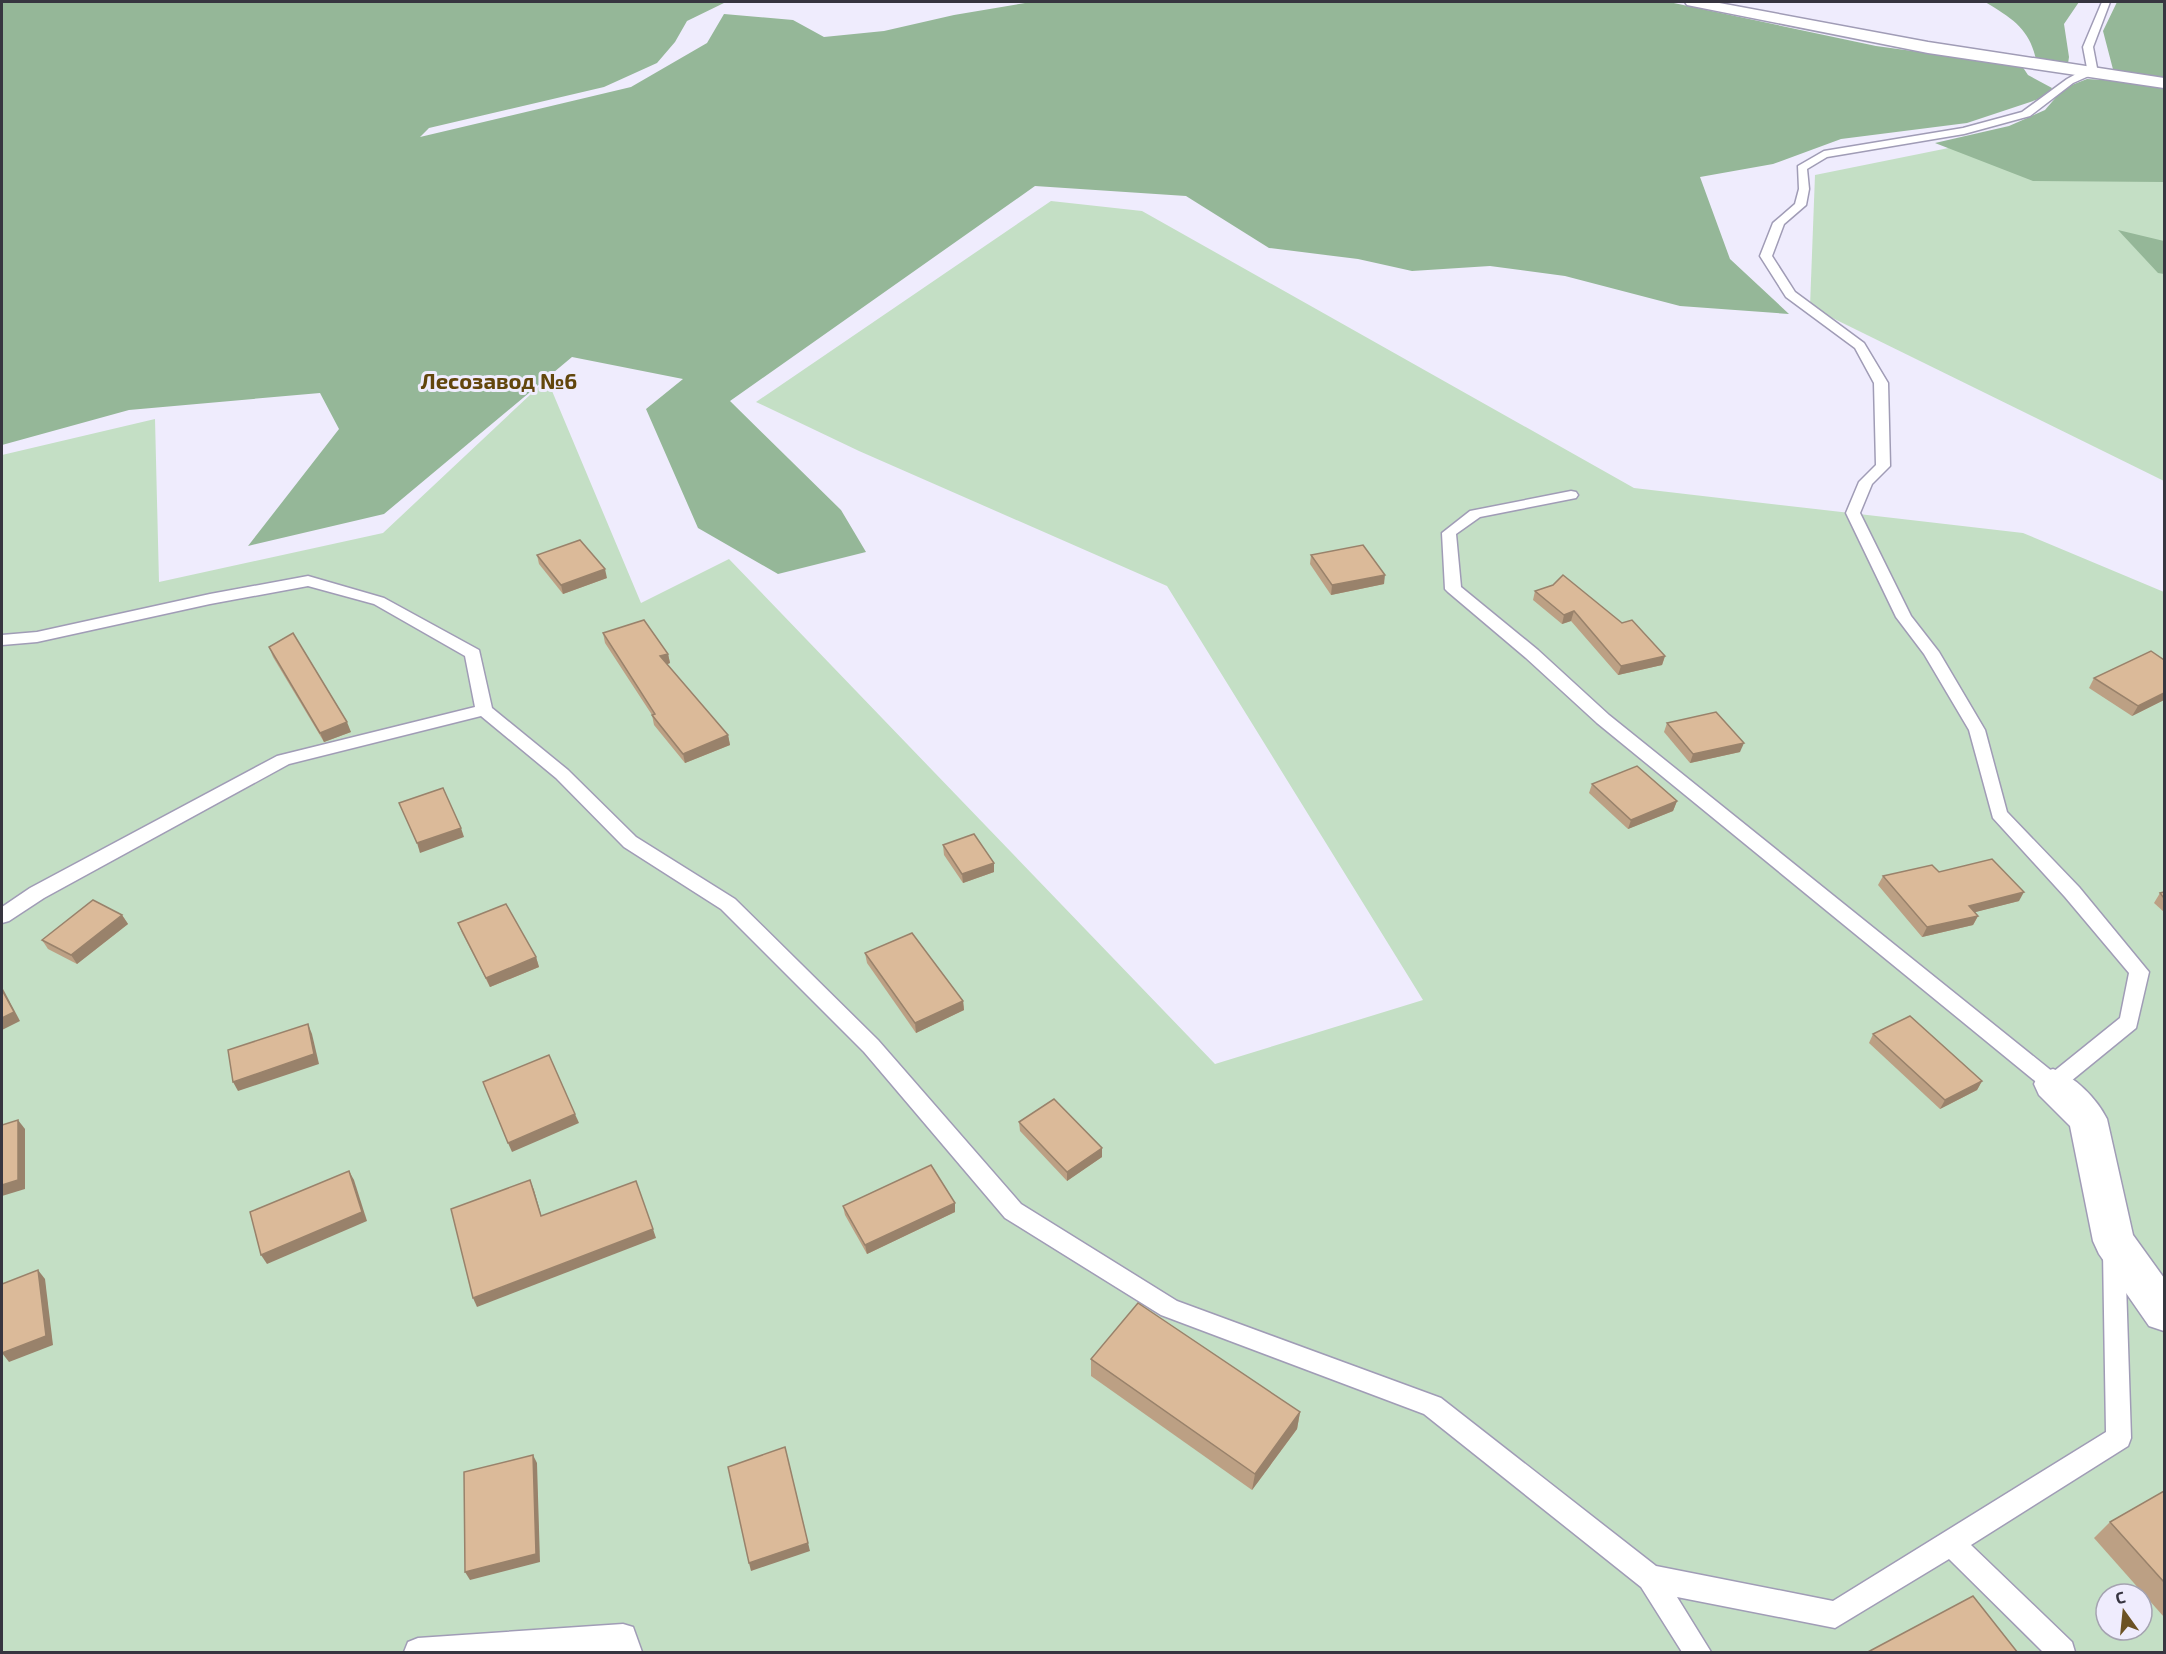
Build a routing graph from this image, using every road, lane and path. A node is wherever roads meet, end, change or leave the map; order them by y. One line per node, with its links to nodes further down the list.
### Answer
1 (1693, 2): 3 (street)
2 (2106, 2): 3 (lane)
3 (2088, 73): 4 (street); 9 (lane)
4 (2164, 83)
5 (1571, 495): 9 (lane)
6 (2, 640): 7 (lane)
7 (484, 710): 8 (lane); 13 (lane)
8 (2, 916)
9 (2053, 1084): 10 (street)
10 (2114, 1241): 11 (street); 12 (lane)
11 (2164, 1312)
12 (1951, 1543): 13 (lane); 17 (lane)
13 (1650, 1578): 16 (lane)
14 (418, 1653): 15 (lane)
15 (629, 1653)
16 (1697, 1653)
17 (2062, 1653)

